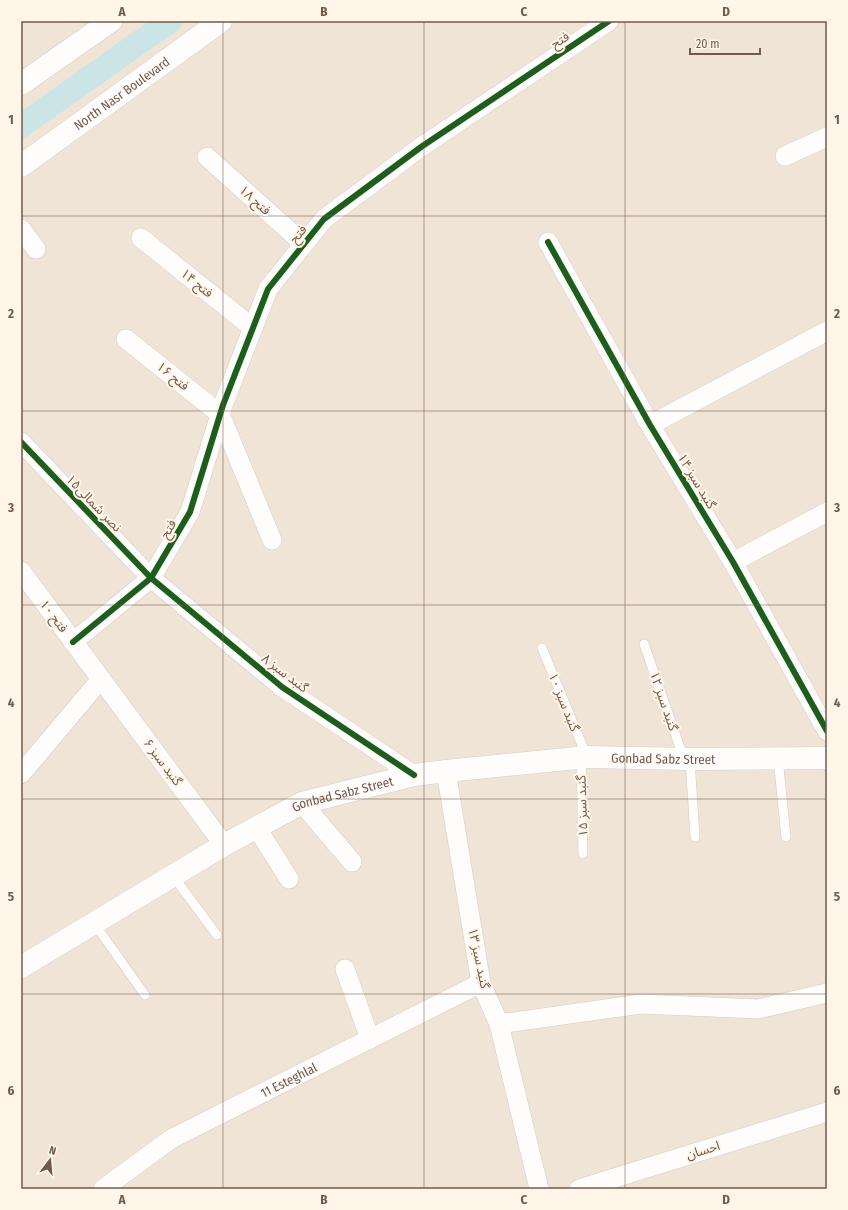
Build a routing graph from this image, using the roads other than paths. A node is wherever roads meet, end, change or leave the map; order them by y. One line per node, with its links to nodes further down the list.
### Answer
1 (111, 21): 4 (main road)
2 (221, 21): 8 (main road, North Nasr Boulevard)
3 (609, 21): 12 (street, فتح)
4 (21, 84)
5 (827, 137): 6 (street)
6 (785, 156)
7 (207, 157): 12 (street, فتح ۱۸)
8 (21, 166)
9 (21, 229): 13 (street)
10 (141, 238): 14 (street, فتح ۱۴)
11 (548, 242): 18 (street, گنبد سبز ۱۴)
12 (304, 244): 14 (street, فتح)
13 (36, 249)
14 (253, 328): 17 (street, فتح)
15 (827, 331): 18 (street)
16 (126, 339): 17 (street, فتح ۱۶)
17 (220, 414): 21 (street); 24 (street, فتح)
18 (650, 425): 22 (street, گنبد سبز ۱۴)
19 (21, 442): 24 (street, نصر شمالی۱۵)
20 (827, 512): 22 (street)
21 (272, 540)
22 (733, 562): 29 (street, گنبد سبز ۱۴)
23 (21, 571): 25 (street, فتح ۱۰)
24 (150, 578): 25 (street, فتح); 36 (street, گنبد سبز ۸)
25 (74, 642): 28 (street, فتح ۱۰)
26 (644, 644): 33 (lane, گنبد سبز ۱۲)
27 (542, 648): 30 (lane, گنبد سبز ۱۰)
28 (101, 679): 35 (street); 41 (street, گنبد سبز ۶)
29 (827, 730)
30 (584, 758): 33 (main road, Gonbad Sabz Street); 34 (main road, Gonbad Sabz Street); 42 (lane, گنبد سبز ۱۵)
31 (778, 758): 32 (main road, Gonbad Sabz Street); 33 (main road, Gonbad Sabz Street); 40 (lane)
32 (827, 758)
33 (687, 759): 39 (lane, گنبد سبز ۱۲)
34 (446, 771): 36 (main road, Gonbad Sabz Street); 50 (street, گنبد سبز ۱۳)
35 (21, 774)
36 (414, 776): 37 (main road, Gonbad Sabz Street)
37 (302, 803): 38 (main road, Gonbad Sabz Street); 43 (street)
38 (257, 828): 41 (main road, Gonbad Sabz Street); 45 (street)
39 (695, 837)
40 (786, 837)
41 (224, 845): 44 (main road, Gonbad Sabz Street)
42 (583, 854)
43 (352, 862)
44 (173, 876): 46 (main road, Gonbad Sabz Street); 47 (lane)
45 (289, 879)
46 (94, 923): 48 (main road, Gonbad Sabz Street); 52 (lane)
47 (217, 935)
48 (21, 968)
49 (345, 969): 54 (street)
50 (481, 983): 53 (street, گنبد سبز ۱۳); 54 (street, 11 Esteghlal)
51 (827, 993): 53 (street)
52 (145, 995)
53 (499, 1024): 57 (street, گنبد سبز ۱۳)
54 (370, 1039): 56 (street, 11 Esteghlal)
55 (827, 1112): 58 (street, احسان)
56 (103, 1189)
57 (539, 1189)
58 (578, 1189)

